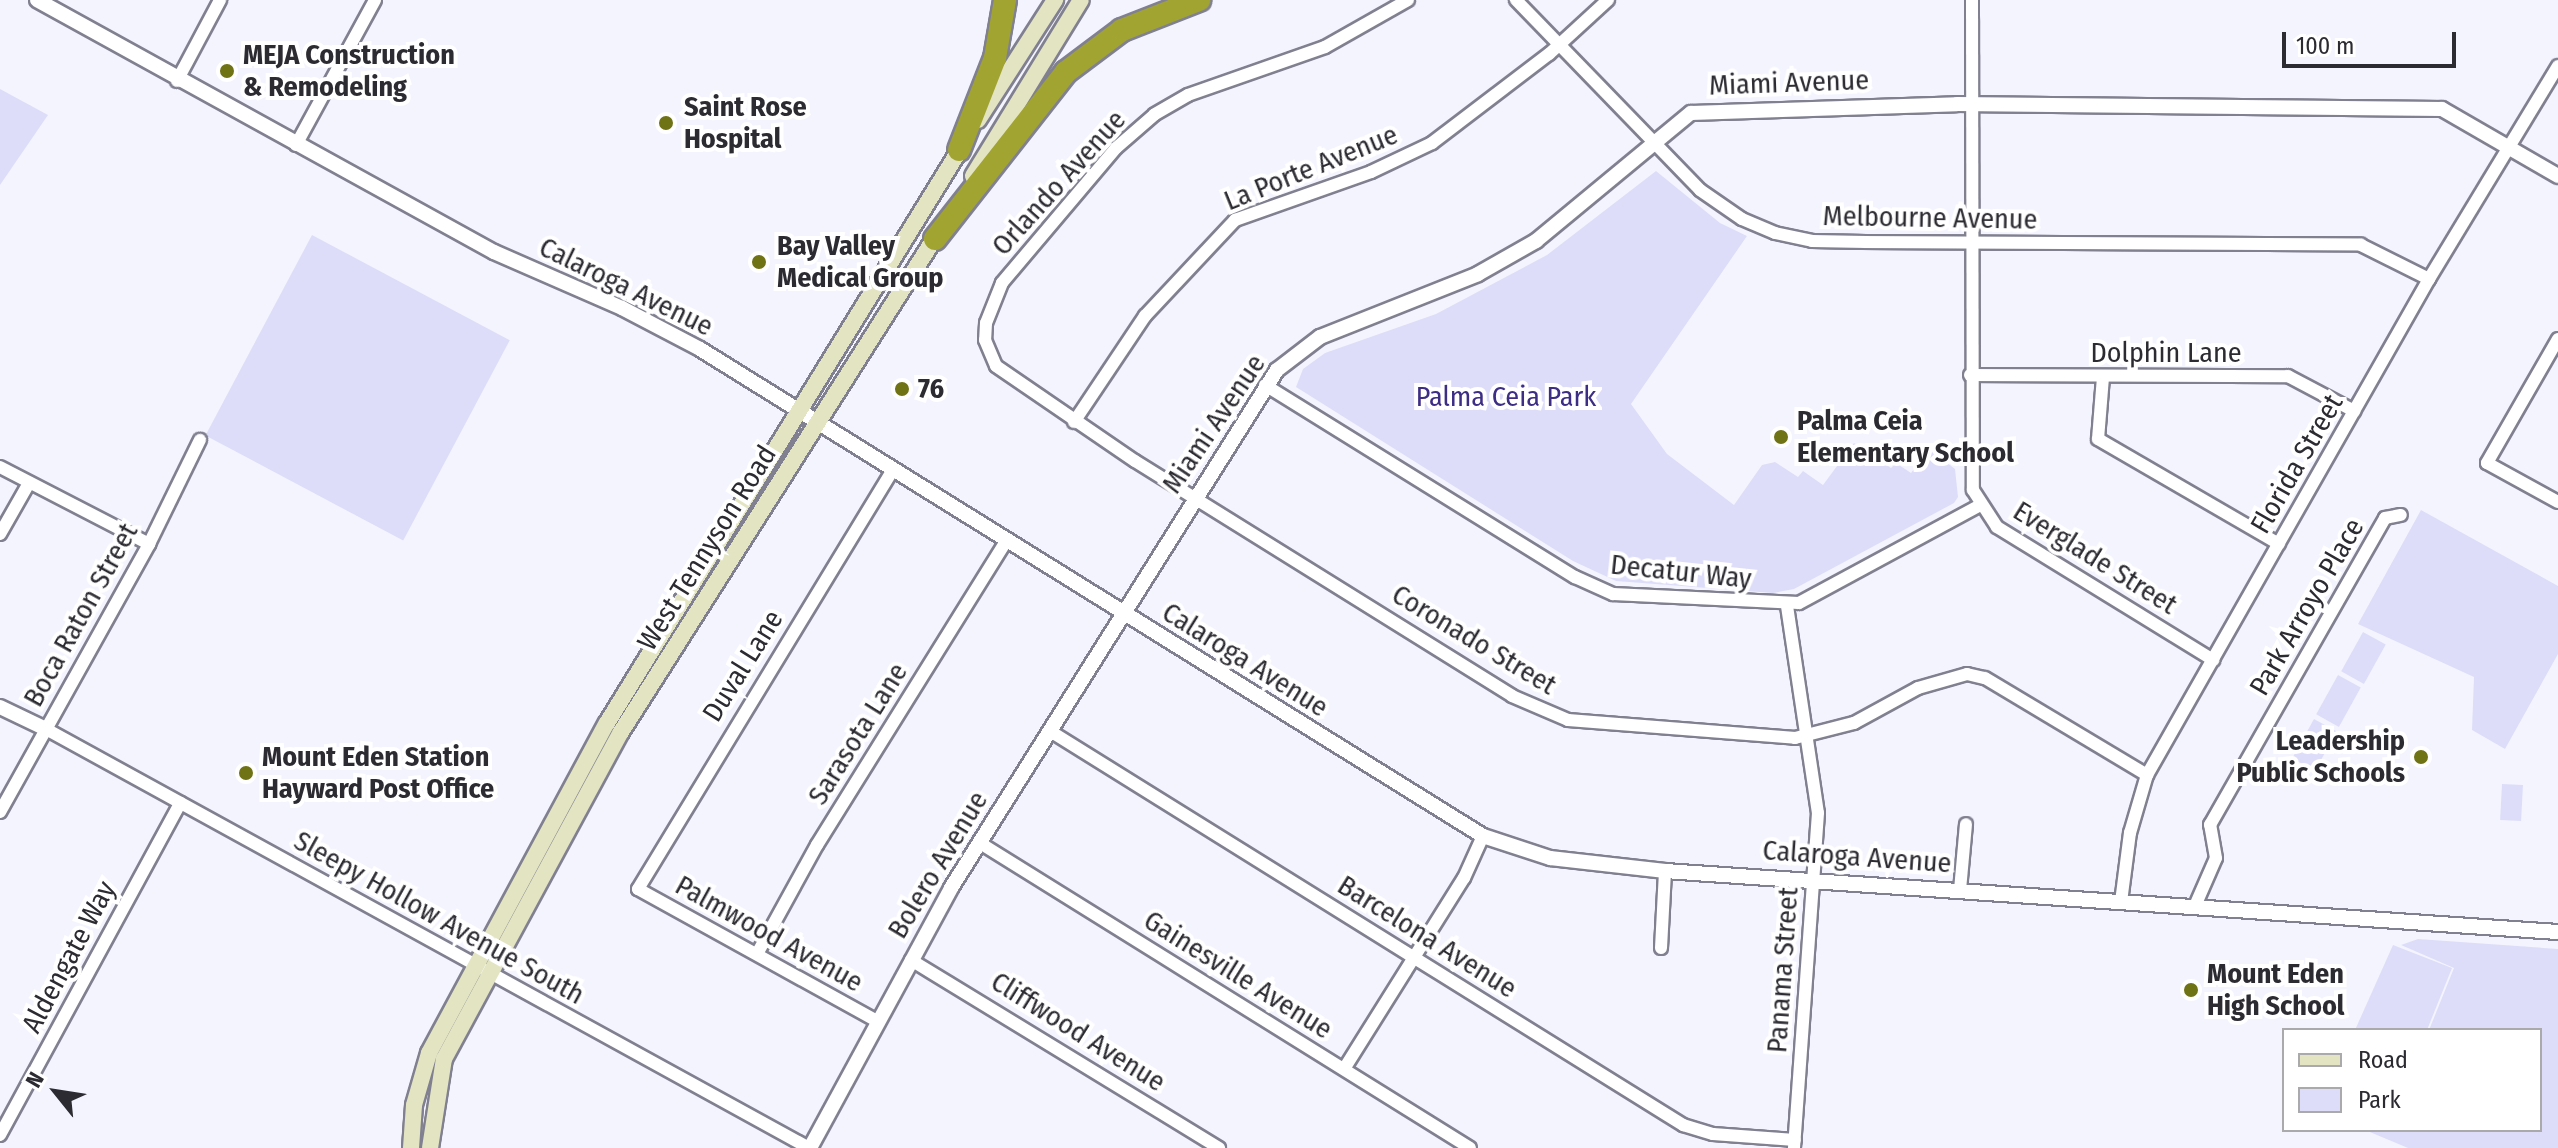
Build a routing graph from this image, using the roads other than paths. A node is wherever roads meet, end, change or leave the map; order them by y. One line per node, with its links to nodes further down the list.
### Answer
1 (37, 0): 12 (street, Calaroga Avenue)
2 (220, 0): 15 (street)
3 (375, 0): 17 (street)
4 (1005, 0): 20 (highway)
5 (1055, 0): 20 (main road, West Tennyson Road)
6 (1081, 0): 22 (main road, West Tennyson Road)
7 (1199, 0): 22 (highway)
8 (1408, 0): 26 (street, Orlando Avenue)
9 (1516, 0): 13 (street, Melbourne Avenue)
10 (1608, 0): 13 (street, La Porte Avenue)
11 (1972, 0): 16 (street, Everglade Street)
12 (61, 6): 15 (street, Calaroga Avenue)
13 (1559, 45): 18 (street, Melbourne Avenue); 32 (street, La Porte Avenue)
14 (2558, 66): 19 (street, Florida Street)
15 (177, 81): 17 (street, Calaroga Avenue)
16 (1970, 105): 18 (street, Miami Avenue); 19 (street, Miami Avenue); 23 (street, Everglade Street)
17 (296, 145): 31 (street, Calaroga Avenue)
18 (1653, 145): 23 (street, Melbourne Avenue); 29 (street, Miami Avenue)
19 (2508, 145): 21 (street, Miami Avenue); 24 (street, Florida Street)
20 (959, 150): 31 (main road, West Tennyson Road)
21 (2558, 176)
22 (935, 239): 33 (main road, West Tennyson Road)
23 (1970, 244): 24 (street, Melbourne Avenue); 27 (street, Everglade Street)
24 (2429, 279): 30 (street, Florida Street)
25 (2558, 339): 39 (street)
26 (996, 366): 32 (street, Coronado Street)
27 (1970, 375): 28 (street, Dolphin Lane); 40 (street, Everglade Street)
28 (2103, 377): 30 (street, Dolphin Lane); 45 (street)
29 (1265, 385): 38 (street, Miami Avenue); 46 (street, Decatur Way)
30 (2354, 411): 45 (street, Florida Street)
31 (797, 413): 33 (street, Calaroga Avenue); 70 (main road, West Tennyson Road)
32 (1074, 422): 38 (street, Coronado Street)
33 (816, 425): 36 (street, Calaroga Avenue); 70 (main road, West Tennyson Road)
34 (200, 440): 44 (street, Boca Raton Street)
35 (0, 467): 37 (street)
36 (892, 471): 43 (street, Calaroga Avenue); 61 (street, Duval Lane)
37 (29, 483): 42 (street); 44 (street)
38 (1195, 497): 47 (street, Miami Avenue); 52 (street, Coronado Street)
39 (2558, 502)
40 (1980, 505): 46 (street, Decatur Way); 48 (street, Everglade Street)
41 (2401, 515): 64 (street, Park Arroyo Place)
42 (0, 534)
43 (1005, 543): 47 (street, Calaroga Avenue); 67 (street, Sarasota Lane)
44 (149, 544): 50 (street, Boca Raton Street)
45 (2279, 544): 48 (street, Florida Street)
46 (1787, 606): 52 (street, Panama Street)
47 (1122, 614): 51 (street, Bolero Avenue); 57 (street, Calaroga Avenue)
48 (2213, 660): 53 (street, Florida Street)
49 (0, 707): 50 (street)
50 (46, 729): 54 (street, Sleepy Hollow Avenue South); 55 (street, Boca Raton Street)
51 (1050, 731): 58 (street, Bolero Avenue); 68 (street, Barcelona Avenue)
52 (1807, 736): 53 (street, Coronado Street); 60 (street, Panama Street)
53 (2147, 775): 63 (street, Florida Street)
54 (180, 803): 70 (street, Sleepy Hollow Avenue South); 73 (street, Aldengate Way)
55 (0, 812)
56 (1966, 824): 62 (street)
57 (1483, 836): 59 (street, Calaroga Avenue); 68 (street)
58 (980, 843): 69 (street, Bolero Avenue); 72 (street, Gainesville Avenue)
59 (1665, 871): 60 (street, Calaroga Avenue); 66 (street)
60 (1813, 879): 62 (street, Calaroga Avenue); 74 (street, Panama Street)
61 (638, 889): 67 (street, Palmwood Avenue)
62 (1960, 890): 63 (street, Calaroga Avenue)
63 (2121, 902): 64 (street, Calaroga Avenue)
64 (2195, 906): 65 (street, Calaroga Avenue)
65 (2558, 932)
66 (1661, 948)
67 (757, 954): 71 (street, Palmwood Avenue)
68 (1415, 958): 72 (street); 74 (street, Barcelona Avenue)
69 (911, 960): 71 (street, Bolero Avenue); 78 (street, Cliffwood Avenue)
70 (483, 969): 75 (main road, West Tennyson Road); 76 (main road, West Tennyson Road); 77 (street, Sleepy Hollow Avenue South)
71 (877, 1021): 77 (street, Bolero Avenue)
72 (1344, 1069): 79 (street, Gainesville Avenue)
73 (0, 1135)
74 (1794, 1144)
75 (411, 1148)
76 (430, 1148)
77 (810, 1148)
78 (1219, 1148)
79 (1470, 1148)

